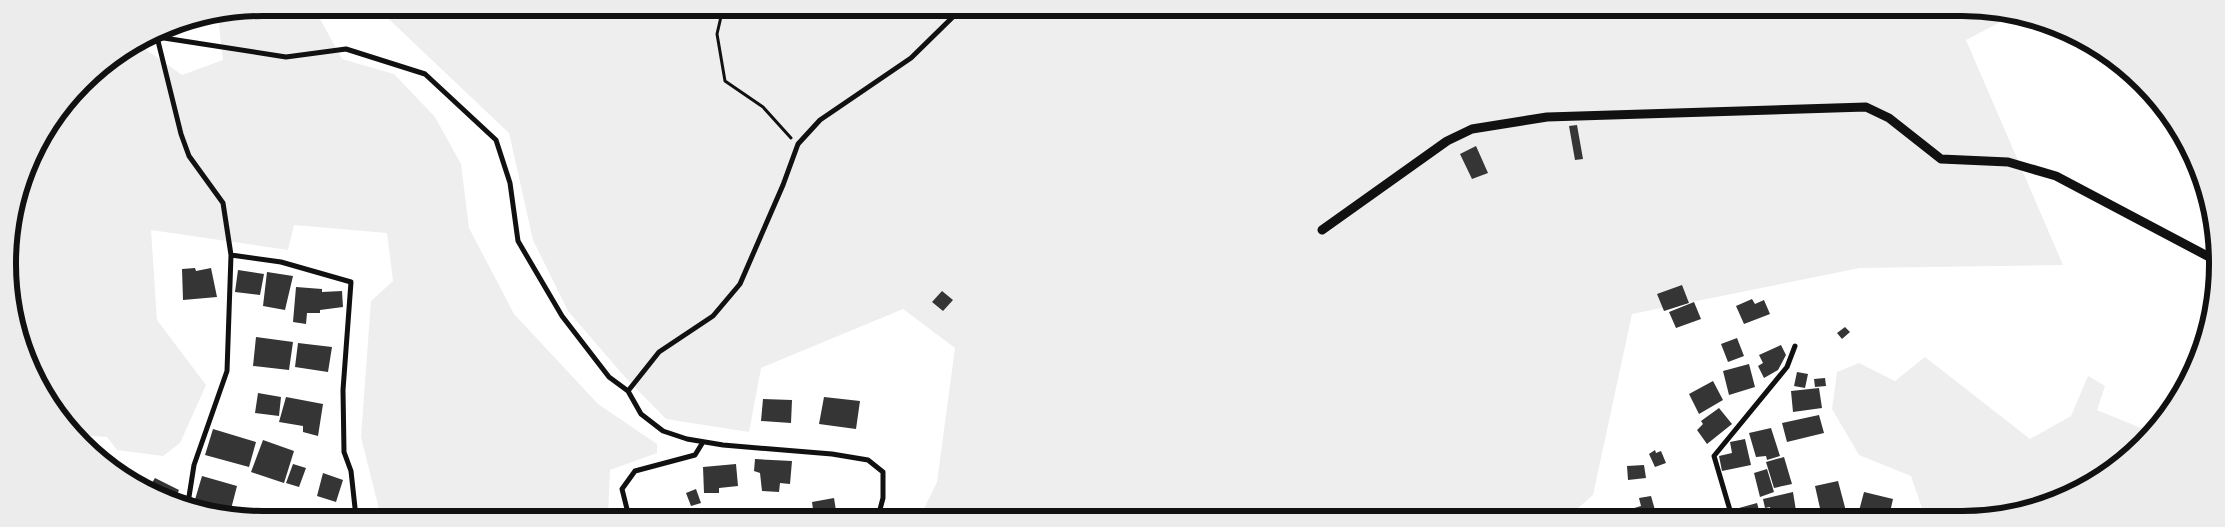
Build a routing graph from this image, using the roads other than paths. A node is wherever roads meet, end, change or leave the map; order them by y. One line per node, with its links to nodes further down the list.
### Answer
1 (954, 16): 8 (street)
2 (164, 38): 8 (street)
3 (155, 41): 5 (street)
4 (1322, 230): 6 (street)
5 (231, 254): 10 (street); 11 (street)
6 (2209, 257)
7 (1795, 346): 14 (street)
8 (628, 391): 9 (street)
9 (703, 442): 12 (street); 13 (street)
10 (189, 499)
11 (355, 511)
12 (627, 511)
13 (880, 511)
14 (1730, 511)

